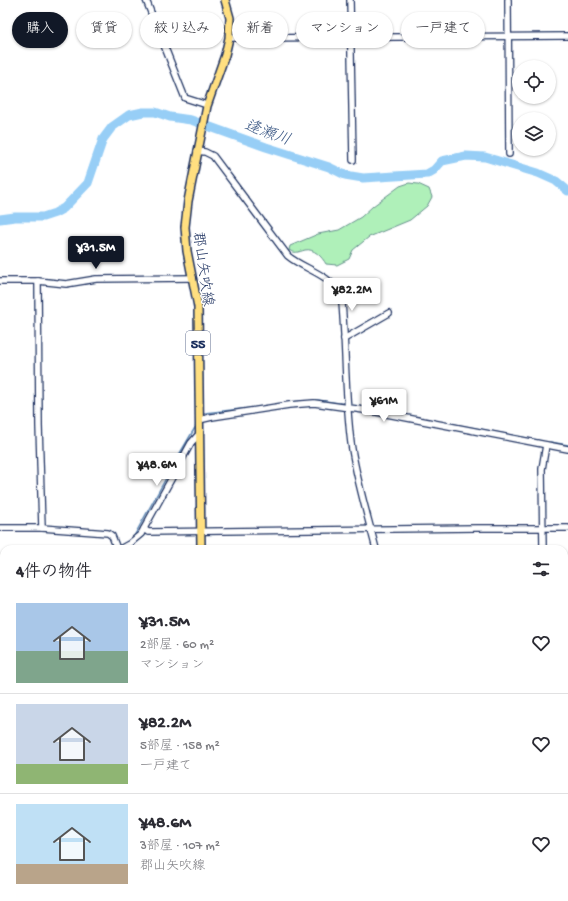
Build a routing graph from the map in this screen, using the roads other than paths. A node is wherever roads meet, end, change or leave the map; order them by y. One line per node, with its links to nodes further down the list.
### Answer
1 (146, 0): 12 (street)
2 (225, 0): 10 (main road, 郡山矢吹線 / 55)
3 (350, 0): 5 (street)
4 (508, 0): 6 (street)
5 (350, 12)
6 (508, 36): 7 (street); 9 (street); 14 (street)
7 (568, 36)
8 (296, 37): 10 (street)
9 (393, 37)
10 (229, 38): 12 (main road, 郡山矢吹線 / 55)
11 (351, 48): 15 (street)
12 (207, 106): 13 (main road, 郡山矢吹線 / 55)
13 (197, 151): 16 (main road, 郡山矢吹線 / 55); 20 (street)
14 (509, 154)
15 (353, 160)
16 (193, 278): 18 (street); 22 (main road, 郡山矢吹線 / 55)
17 (0, 281): 18 (street)
18 (38, 281): 27 (street)
19 (389, 313): 20 (street)
20 (344, 339): 21 (street)
21 (347, 408): 22 (street); 24 (street); 30 (street)
22 (199, 420): 23 (main road, 郡山矢吹線 / 55)
23 (199, 434): 29 (street); 32 (main road, 郡山矢吹線 / 55)
24 (546, 445): 25 (street); 31 (street)
25 (568, 448)
26 (0, 528): 27 (street)
27 (42, 528): 33 (street)
28 (568, 528): 31 (street)
29 (144, 529): 32 (street); 34 (street)
30 (371, 529): 31 (street); 32 (street); 36 (street)
31 (543, 529): 37 (street)
32 (201, 532): 35 (main road, 郡山矢吹線 / 55)
33 (115, 545)
34 (127, 545)
35 (201, 545)
36 (375, 545)
37 (544, 545)

